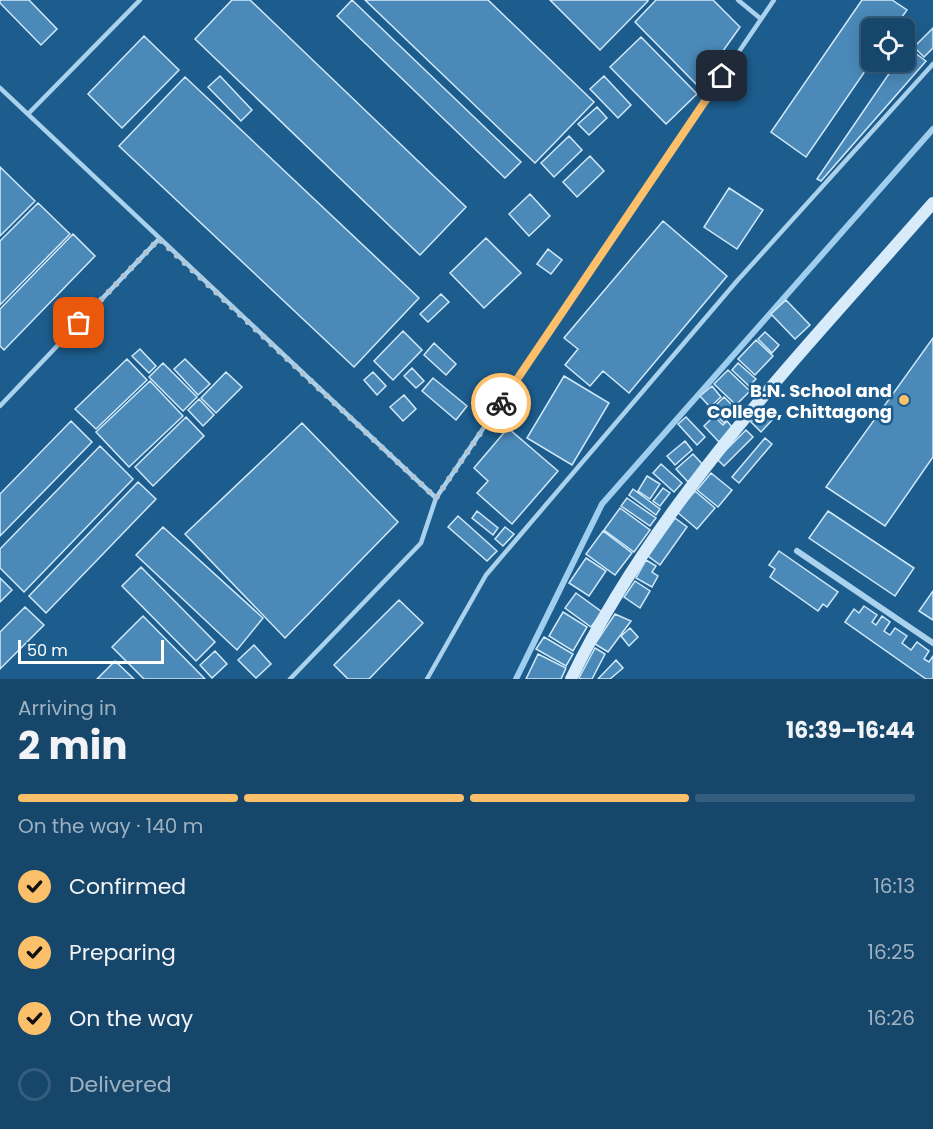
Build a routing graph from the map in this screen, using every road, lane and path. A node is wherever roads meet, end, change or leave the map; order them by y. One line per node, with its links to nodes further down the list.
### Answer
1 (140, 0): 7 (lane)
2 (738, 0): 4 (lane)
3 (774, 0): 4 (lane)
4 (761, 19): 11 (lane)
5 (933, 64): 15 (lane)
6 (0, 88): 7 (lane)
7 (28, 114): 9 (lane)
8 (933, 203): 16 (street)
9 (159, 239): 10 (lane); 11 (lane)
10 (0, 406)
11 (436, 498): 14 (lane)
12 (797, 551): 13 (street)
13 (933, 643)
14 (290, 679)
15 (426, 679)
16 (571, 679)

